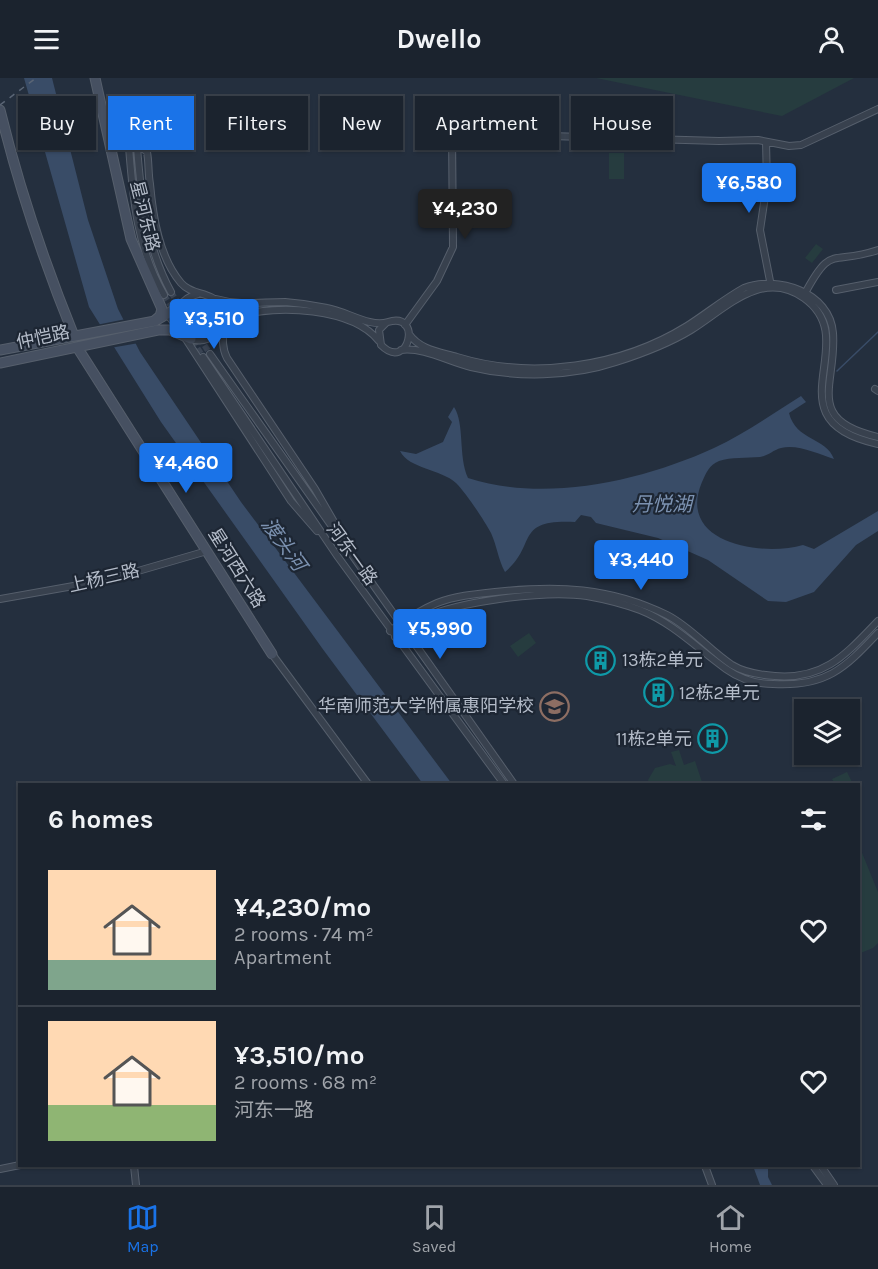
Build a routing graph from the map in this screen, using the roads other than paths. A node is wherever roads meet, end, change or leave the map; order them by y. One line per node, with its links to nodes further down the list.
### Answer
1 (95, 78): 4 (street, 星河东路)
2 (878, 109): 5 (street)
3 (0, 110): 26 (street)
4 (108, 134)
5 (766, 142): 12 (street); 21 (street)
6 (112, 150): 14 (street, 星河东路)
7 (129, 150): 14 (street)
8 (137, 150): 14 (street)
9 (145, 150): 15 (street)
10 (878, 250): 16 (street)
11 (878, 282): 13 (street)
12 (771, 285): 16 (street); 24 (street); 31 (street)
13 (836, 290)
14 (164, 294): 19 (street); 22 (street)
15 (199, 294): 17 (street); 18 (street)
16 (804, 295): 33 (street); 34 (street)
17 (214, 298): 20 (street); 23 (street)
18 (179, 307): 19 (street); 25 (street)
19 (167, 316): 22 (street); 25 (street)
20 (386, 323): 21 (street); 28 (street)
21 (405, 325): 24 (street)
22 (156, 326): 25 (street); 27 (street)
23 (222, 326): 25 (street); 28 (street); 36 (street)
24 (410, 334): 31 (street)
25 (185, 335): 35 (street)
26 (74, 336): 27 (street, 仲恺路); 30 (street, 仲恺路)
27 (90, 339): 29 (street, 仲恺路)
28 (379, 341): 31 (street)
29 (77, 347): 32 (street, 仲恺路); 37 (street, 星河西六路)
30 (0, 350)
31 (401, 350)
32 (0, 363)
33 (878, 437)
34 (878, 444)
35 (332, 547): 36 (street, 河东一路); 42 (street, 河东一路)
36 (348, 548): 40 (street, 河东一路)
37 (207, 551): 38 (street, 上杨三路); 45 (street, 星河西六路)
38 (0, 599)
39 (878, 621): 40 (street)
40 (401, 623): 41 (street, 河东一路); 42 (street)
41 (405, 630): 43 (street); 44 (street); 48 (street, 河东一路)
42 (390, 631): 44 (street, 河东一路)
43 (878, 633)
44 (395, 637): 47 (street, 河东一路)
45 (272, 654): 46 (street)
46 (367, 783)
47 (503, 783)
48 (513, 783)
49 (18, 1165): 54 (street)
50 (134, 1167): 55 (street)
51 (705, 1167): 56 (street)
52 (814, 1167): 57 (street)
53 (822, 1167): 58 (street)
54 (0, 1169)
55 (136, 1185)
56 (712, 1185)
57 (827, 1185)
58 (834, 1185)

